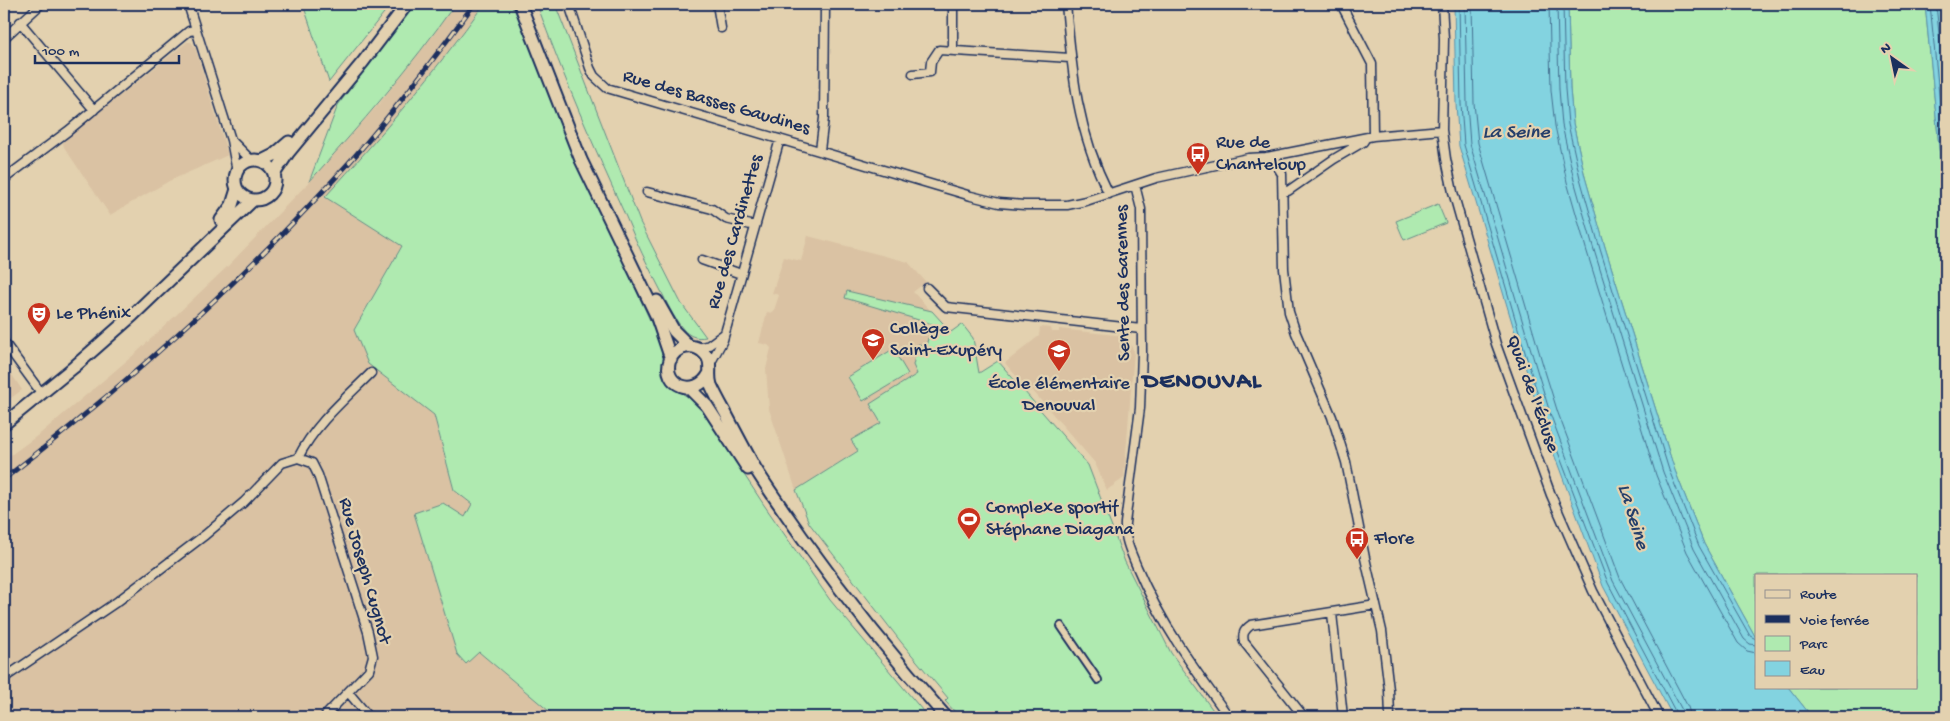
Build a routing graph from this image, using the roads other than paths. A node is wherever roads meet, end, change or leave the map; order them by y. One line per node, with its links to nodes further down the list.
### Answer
1 (41, 4): 14 (street)
2 (188, 4): 16 (street)
3 (399, 4): 30 (main road)
4 (407, 4): 33 (main road)
5 (520, 4): 49 (main road)
6 (528, 4): 48 (main road)
7 (569, 4): 25 (street, Rue des Basses Gaudines)
8 (717, 4): 15 (street)
9 (825, 4): 27 (street)
10 (1066, 4): 19 (street)
11 (1341, 4): 23 (street)
12 (1442, 4): 22 (street, Quai de l'Écluse)
13 (953, 6): 18 (street)
14 (20, 22): 17 (street); 21 (street)
15 (720, 28)
16 (196, 30): 21 (street); 26 (street)
17 (4, 38)
18 (953, 51): 19 (street); 20 (street)
19 (1070, 58): 39 (street)
20 (913, 74)
21 (94, 110): 34 (street)
22 (1442, 130): 23 (street); 71 (street, Quai de l'Écluse)
23 (1373, 136): 24 (street)
24 (1365, 138): 28 (street); 37 (street)
25 (780, 139): 27 (street, Rue des Basses Gaudines); 41 (street, Rue des Cardinettes)
26 (231, 140): 30 (street); 32 (street)
27 (820, 150): 39 (street)
28 (1287, 152): 29 (street); 31 (street)
29 (1267, 157): 31 (street); 35 (street)
30 (257, 161): 32 (main road); 33 (main road)
31 (1277, 164): 37 (street)
32 (237, 172): 36 (main road)
33 (274, 174): 40 (main road)
34 (4, 179)
35 (1135, 185): 39 (street); 45 (street, Sente des Garennes)
36 (237, 189): 40 (main road); 53 (main road)
37 (1283, 191): 57 (street)
38 (647, 192): 41 (street)
39 (1109, 194)
40 (253, 200): 53 (main road)
41 (755, 226): 43 (street, Rue des Cardinettes)
42 (702, 260): 43 (street)
43 (741, 274): 46 (street, Rue des Cardinettes)
44 (927, 288): 45 (street)
45 (1141, 329): 67 (street, Sente des Garennes)
46 (724, 334): 48 (street, Rue des Cardinettes); 50 (street, Rue des Cardinettes)
47 (4, 342): 53 (street)
48 (694, 347): 49 (main road); 50 (main road)
49 (671, 359): 52 (main road)
50 (710, 369): 52 (main road); 66 (main road)
51 (370, 373): 56 (street)
52 (690, 388): 65 (main road)
53 (40, 391): 54 (main road); 55 (main road)
54 (4, 415)
55 (4, 424)
56 (298, 458): 60 (street); 62 (street, Rue Joseph Cugnot)
57 (1376, 605): 58 (street); 70 (street)
58 (1332, 613): 68 (street); 69 (street)
59 (1061, 626): 61 (street)
60 (4, 678)
61 (1098, 680)
62 (348, 692): 63 (street, Rue Joseph Cugnot); 64 (street)
63 (324, 717)
64 (369, 717)
65 (938, 717)
66 (946, 717)
67 (1229, 717)
68 (1304, 717)
69 (1343, 717)
70 (1390, 717)
71 (1659, 717)

